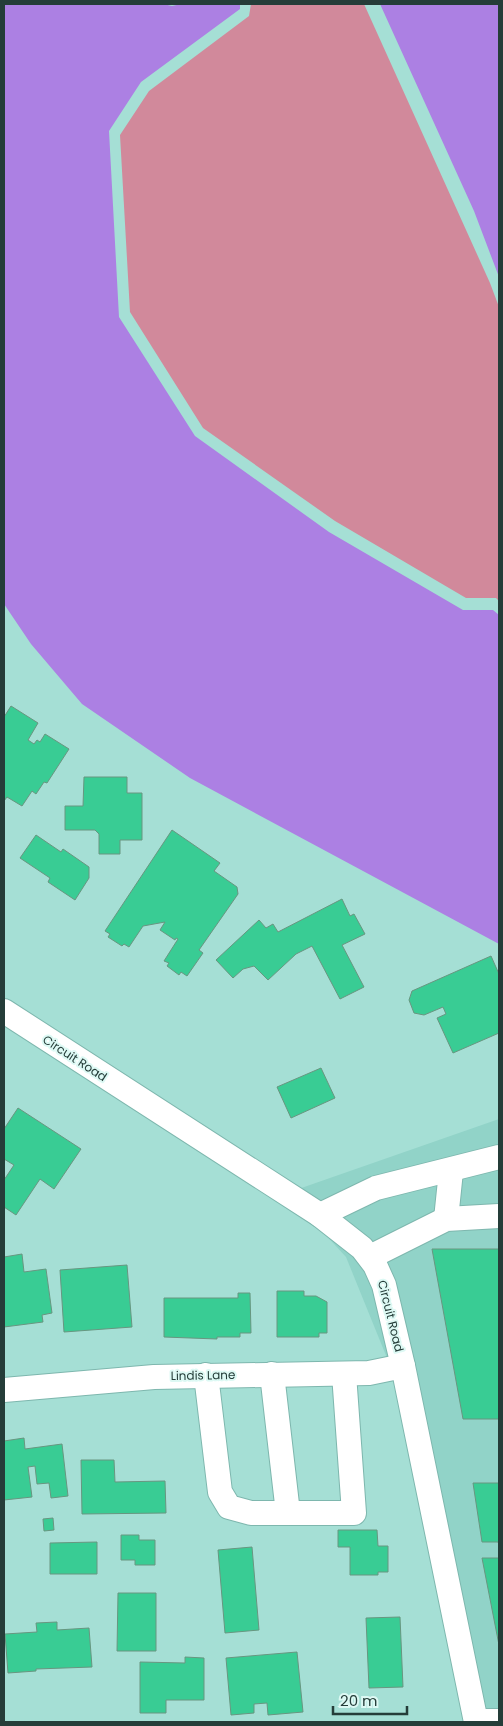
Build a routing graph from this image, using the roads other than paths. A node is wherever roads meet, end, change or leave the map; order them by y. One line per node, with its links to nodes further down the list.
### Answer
1 (4, 1011): 4 (street, Circuit Road)
2 (499, 1157): 3 (street)
3 (451, 1171): 4 (street); 6 (street)
4 (320, 1215): 7 (street, Circuit Road)
5 (499, 1216): 6 (street)
6 (446, 1220): 7 (street)
7 (370, 1257): 8 (street, Circuit Road)
8 (403, 1366): 10 (street, Lindis Lane); 14 (street, Circuit Road)
9 (272, 1374): 10 (street, Lindis Lane); 11 (street, Lindis Lane); 13 (street)
10 (344, 1374): 13 (street)
11 (206, 1375): 12 (street, Lindis Lane); 13 (street)
12 (4, 1390)
13 (288, 1513)
14 (484, 1721)

